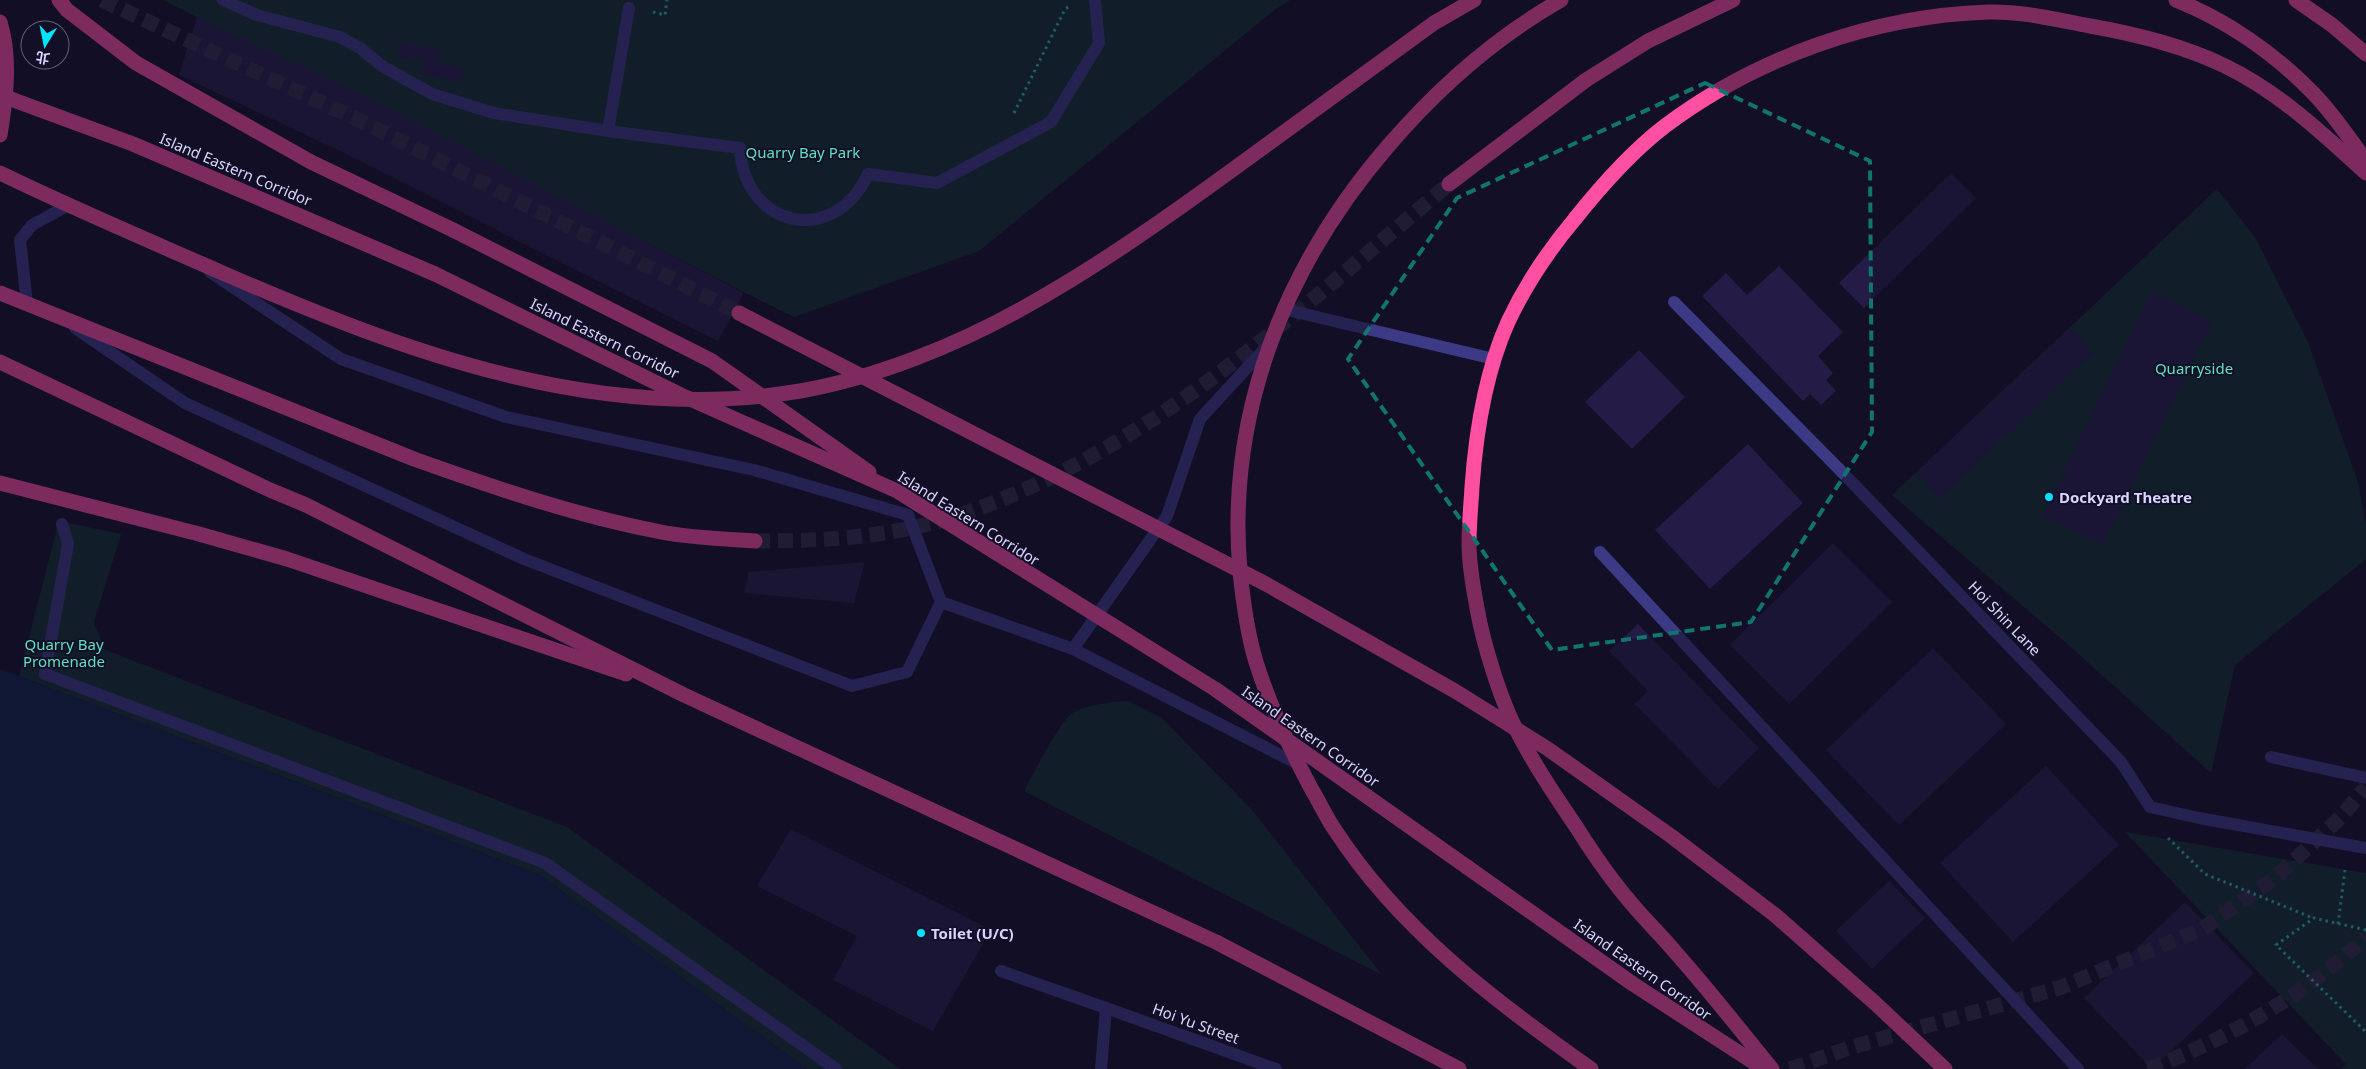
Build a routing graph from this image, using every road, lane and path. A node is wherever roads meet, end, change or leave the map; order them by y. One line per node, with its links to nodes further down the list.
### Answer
1 (59, 0): 33 (highway, bridge)
2 (223, 0): 14 (street)
3 (1096, 0): 16 (street)
4 (1474, 0): 22 (highway)
5 (1561, 0): 26 (highway)
6 (1733, 0): 20 (highway)
7 (2176, 0): 17 (highway)
8 (2296, 0): 12 (highway)
9 (1073, 4): 16 (path)
10 (629, 8): 14 (street)
11 (0, 22): 15 (highway, bridge)
12 (2366, 54)
13 (0, 94): 33 (highway, Island Eastern Corridor, bridge)
14 (608, 131): 16 (street)
15 (0, 135)
16 (997, 150)
17 (2366, 162)
18 (0, 173): 21 (highway)
19 (2366, 173): 30 (highway)
20 (1449, 184)
21 (67, 206): 22 (highway); 25 (street)
22 (186, 257): 37 (street)
23 (0, 293): 25 (highway)
24 (1674, 302): 43 (street, Hoi Shin Lane)
25 (27, 304): 28 (highway)
26 (1283, 309): 29 (highway); 30 (street)
27 (739, 313): 59 (highway, bridge)
28 (63, 319): 35 (highway); 37 (street)
29 (1269, 344): 38 (street); 41 (highway)
30 (1494, 359): 58 (highway)
31 (0, 362): 39 (highway)
32 (0, 483): 39 (highway)
33 (897, 491): 57 (highway, Island Eastern Corridor, bridge)
34 (62, 524): 52 (street)
35 (756, 541)
36 (1600, 552): 60 (street)
37 (941, 602): 38 (street)
38 (1074, 649): 41 (street)
39 (684, 695): 55 (highway)
40 (2271, 757): 42 (street)
41 (1298, 764): 56 (highway)
42 (2366, 778)
43 (2150, 807): 44 (street); 46 (path)
44 (2366, 848)
45 (2345, 867): 47 (path)
46 (2314, 918): 47 (path); 51 (path)
47 (2338, 924): 48 (path)
48 (2366, 930)
49 (1001, 971): 50 (street, Hoi Yu Street)
50 (1106, 1008): 53 (street); 54 (street, Hoi Yu Street)
51 (2366, 1032)
52 (836, 1069)
53 (1101, 1069)
54 (1276, 1069)
55 (1459, 1069)
56 (1590, 1069)
57 (1764, 1069)
58 (1772, 1069)
59 (1945, 1069)
60 (2078, 1069)

